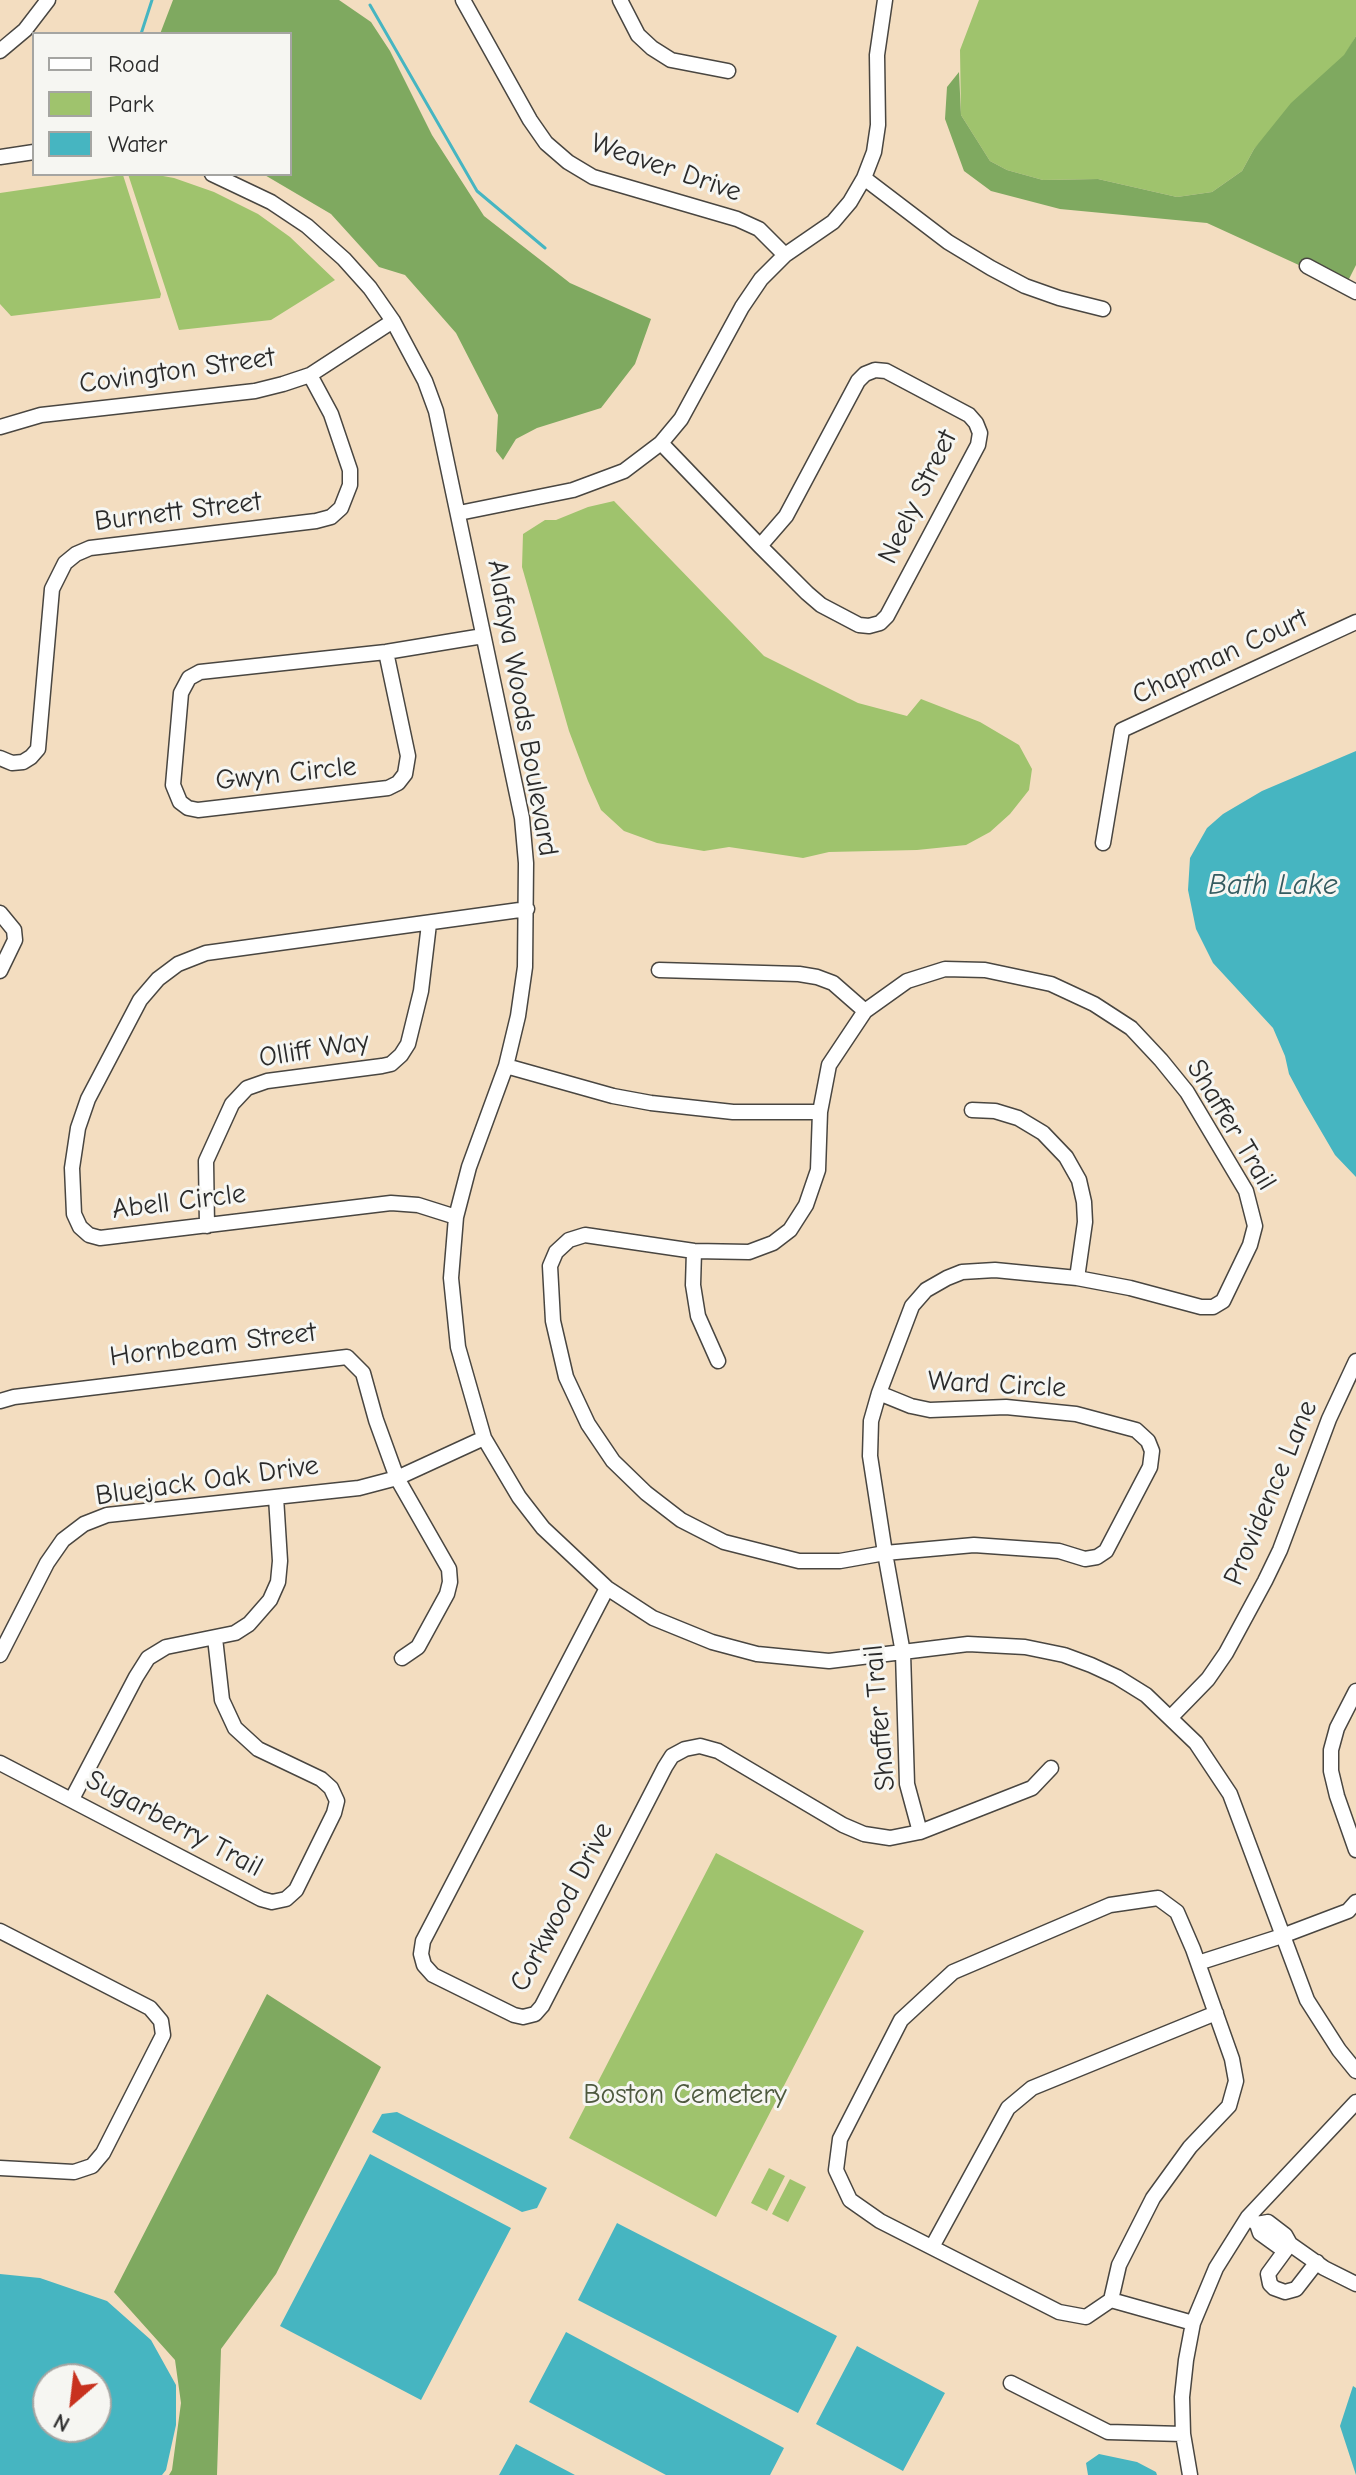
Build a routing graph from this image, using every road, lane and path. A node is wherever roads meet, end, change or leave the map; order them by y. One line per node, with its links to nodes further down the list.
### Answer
1 (48, 0): 5 (street)
2 (463, 0): 11 (street, Weaver Drive)
3 (620, 0): 6 (street)
4 (885, 0): 10 (street)
5 (0, 51)
6 (728, 71)
7 (32, 152): 8 (street)
8 (0, 157)
9 (216, 176): 15 (street, Alafaya Woods Boulevard)
10 (864, 178): 11 (street); 14 (street)
11 (785, 255): 18 (street)
12 (1307, 266): 13 (street)
13 (1355, 288)
14 (1103, 309)
15 (393, 321): 16 (street, Covington Street); 19 (street, Alafaya Woods Boulevard)
16 (310, 375): 17 (street, Covington Street); 24 (street, Burnett Street)
17 (0, 427)
18 (661, 443): 19 (street); 20 (street, Neely Street)
19 (459, 513): 22 (street, Alafaya Woods Boulevard)
20 (760, 546): 20 (street, Neely Street)
21 (1356, 622): 25 (street, Chapman Court)
22 (483, 636): 23 (street, Gwyn Circle); 26 (street, Alafaya Woods Boulevard)
23 (386, 652): 23 (street, Gwyn Circle)
24 (0, 758)
25 (1103, 843)
26 (527, 909): 28 (street, Abell Circle); 32 (street, Alafaya Woods Boulevard)
27 (0, 913): 30 (street)
28 (429, 924): 36 (street, Olliff Way); 36 (street, Abell Circle)
29 (659, 970): 31 (street)
30 (0, 971)
31 (865, 1011): 34 (street, Shaffer Trail); 38 (street, Shaffer Trail)
32 (506, 1066): 34 (street); 35 (street, Alafaya Woods Boulevard)
33 (972, 1110): 38 (street)
34 (820, 1112): 37 (street, Shaffer Trail)
35 (456, 1217): 36 (street, Abell Circle); 43 (street, Alafaya Woods Boulevard)
36 (207, 1226)
37 (694, 1251): 39 (street); 46 (street, Shaffer Trail)
38 (1077, 1278): 41 (street, Shaffer Trail)
39 (718, 1361)
40 (1356, 1361): 53 (street, Providence Lane)
41 (879, 1393): 46 (street, Shaffer Trail); 46 (street, Ward Circle)
42 (0, 1401): 44 (street, Hornbeam Street)
43 (484, 1438): 44 (street, Bluejack Oak Drive); 47 (street, Alafaya Woods Boulevard)
44 (397, 1478): 45 (street, Bluejack Oak Drive); 51 (street)
45 (276, 1497): 48 (street); 50 (street, Bluejack Oak Drive)
46 (885, 1553): 49 (street, Shaffer Trail)
47 (607, 1588): 49 (street, Alafaya Woods Boulevard); 57 (street, Corkwood Drive)
48 (215, 1638): 56 (street); 56 (street, Sugarberry Trail)
49 (903, 1653): 53 (street, Alafaya Woods Boulevard); 57 (street, Shaffer Trail)
50 (0, 1655)
51 (402, 1658)
52 (1356, 1691): 58 (street)
53 (1171, 1717): 61 (street, Alafaya Woods Boulevard)
54 (0, 1763): 56 (street, Sugarberry Trail)
55 (1051, 1768): 57 (street, Corkwood Drive)
56 (72, 1799)
57 (920, 1832)
58 (1356, 1850)
59 (1356, 1902): 61 (street)
60 (0, 1931): 66 (street)
61 (1282, 1936): 62 (street); 64 (street, Alafaya Woods Boulevard)
62 (1198, 1963): 63 (street); 69 (street)
63 (1216, 2013): 69 (street); 72 (street)
64 (1356, 2071)
65 (1356, 2102): 67 (street)
66 (0, 2168)
67 (1252, 2221): 68 (street); 73 (street)
68 (1290, 2244): 70 (street); 70 (street)
69 (932, 2247): 72 (street)
70 (1317, 2262): 71 (street)
71 (1356, 2284)
72 (1111, 2300): 73 (street)
73 (1193, 2323): 75 (street)
74 (1011, 2383): 75 (street)
75 (1183, 2434): 76 (street)
76 (1190, 2475)

